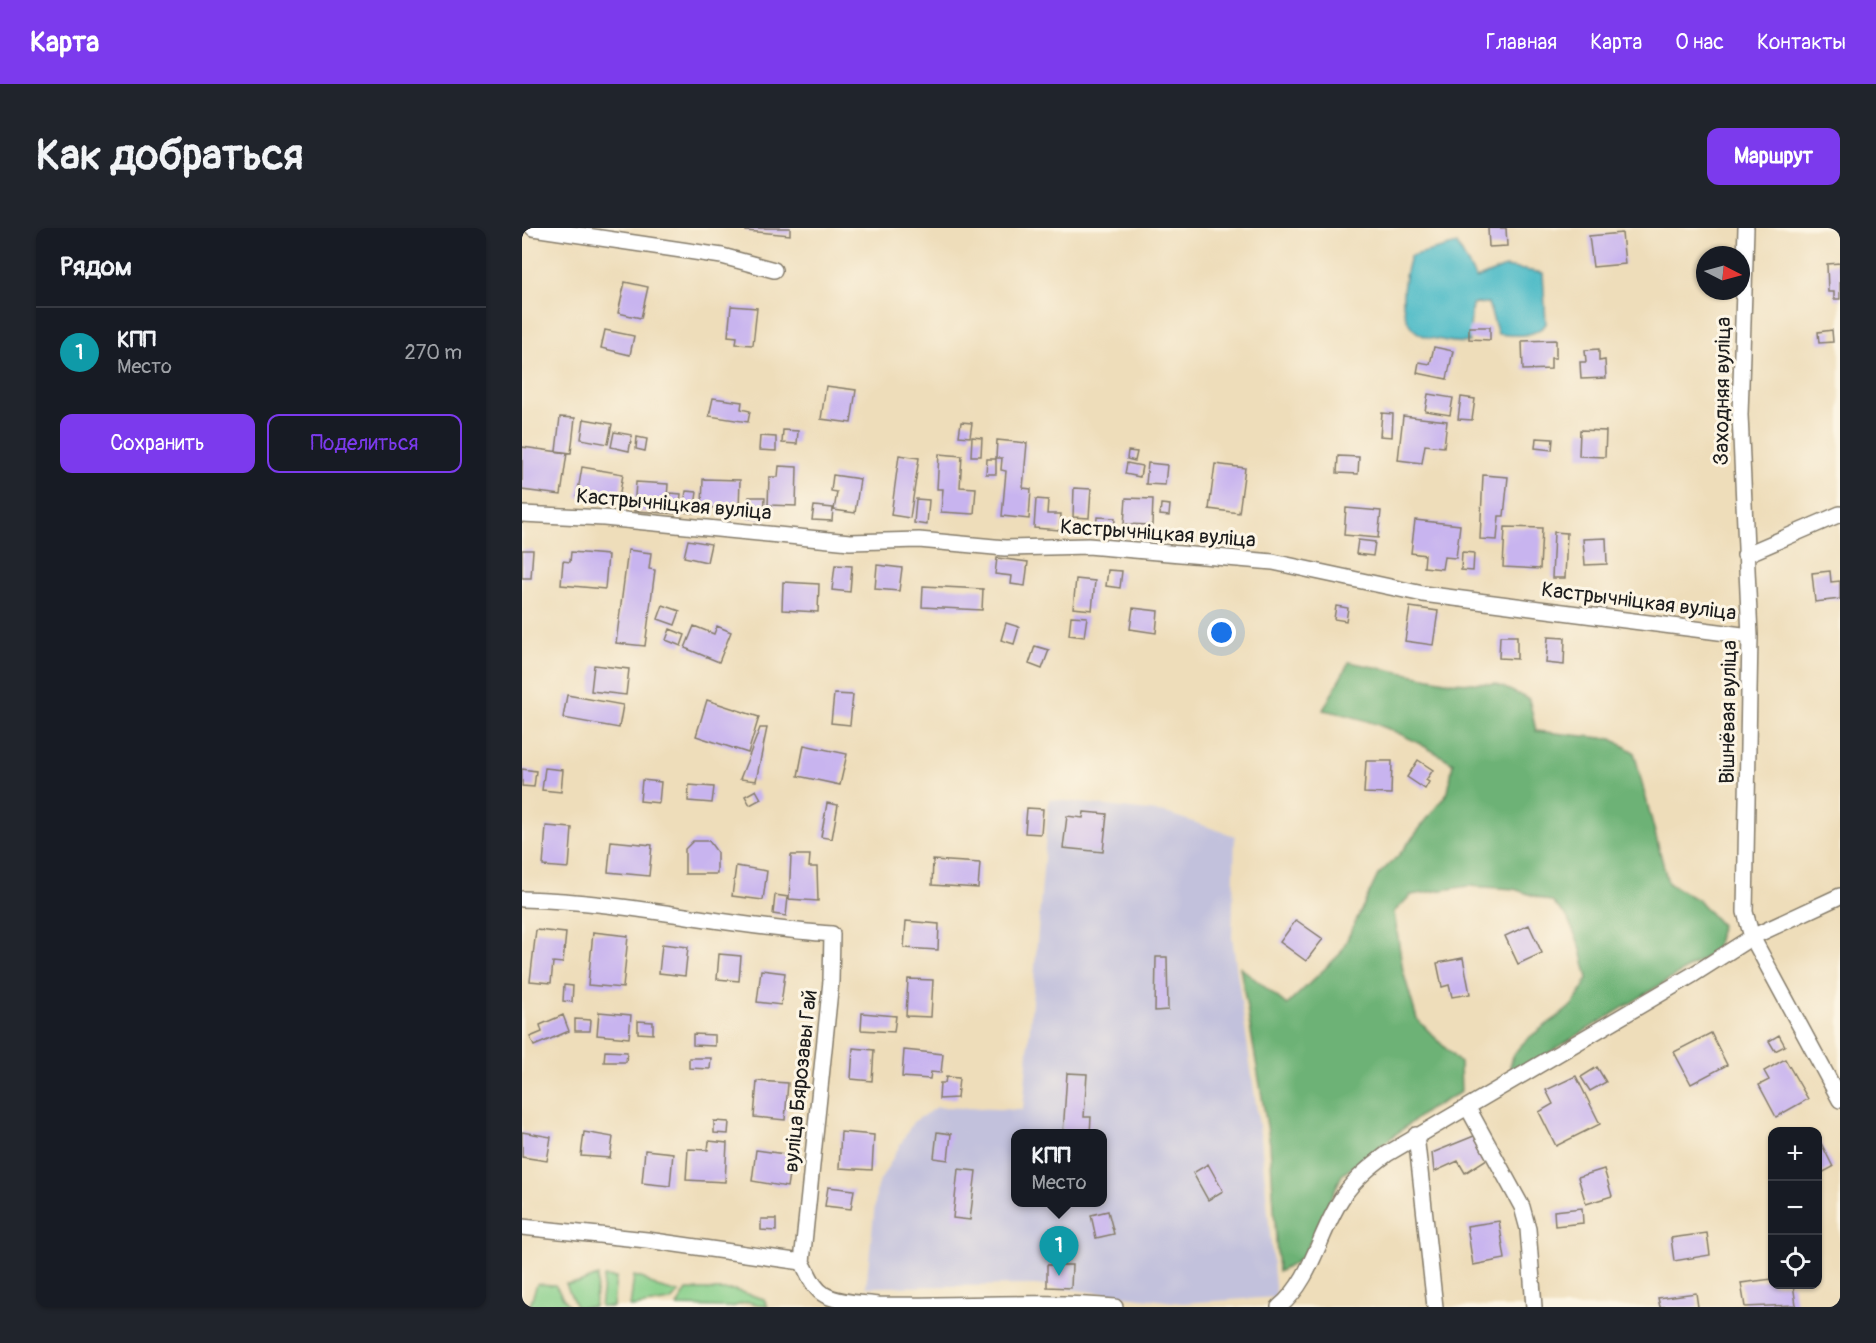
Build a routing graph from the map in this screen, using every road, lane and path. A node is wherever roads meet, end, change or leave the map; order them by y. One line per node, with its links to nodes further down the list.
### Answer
1 (533, 228): 3 (street)
2 (1746, 228): 6 (street, Заходняя вуліца)
3 (774, 270)
4 (522, 514): 7 (street, Кастрычніцкая вуліца)
5 (1840, 514): 6 (street)
6 (1745, 555): 7 (street, Вішнёвая вуліца)
7 (1750, 636): 10 (street, Вішнёвая вуліца)
8 (1840, 896): 10 (street)
9 (522, 899): 15 (street, вуліца Бярозавы Гай)
10 (1752, 937): 11 (street, Вішнёвая вуліца); 12 (street)
11 (1840, 1100)
12 (1468, 1108): 13 (street); 19 (street)
13 (1416, 1135): 17 (street); 18 (street)
14 (522, 1227): 15 (street)
15 (802, 1262): 16 (street)
16 (1115, 1307)
17 (1279, 1307)
18 (1435, 1307)
19 (1534, 1307)

